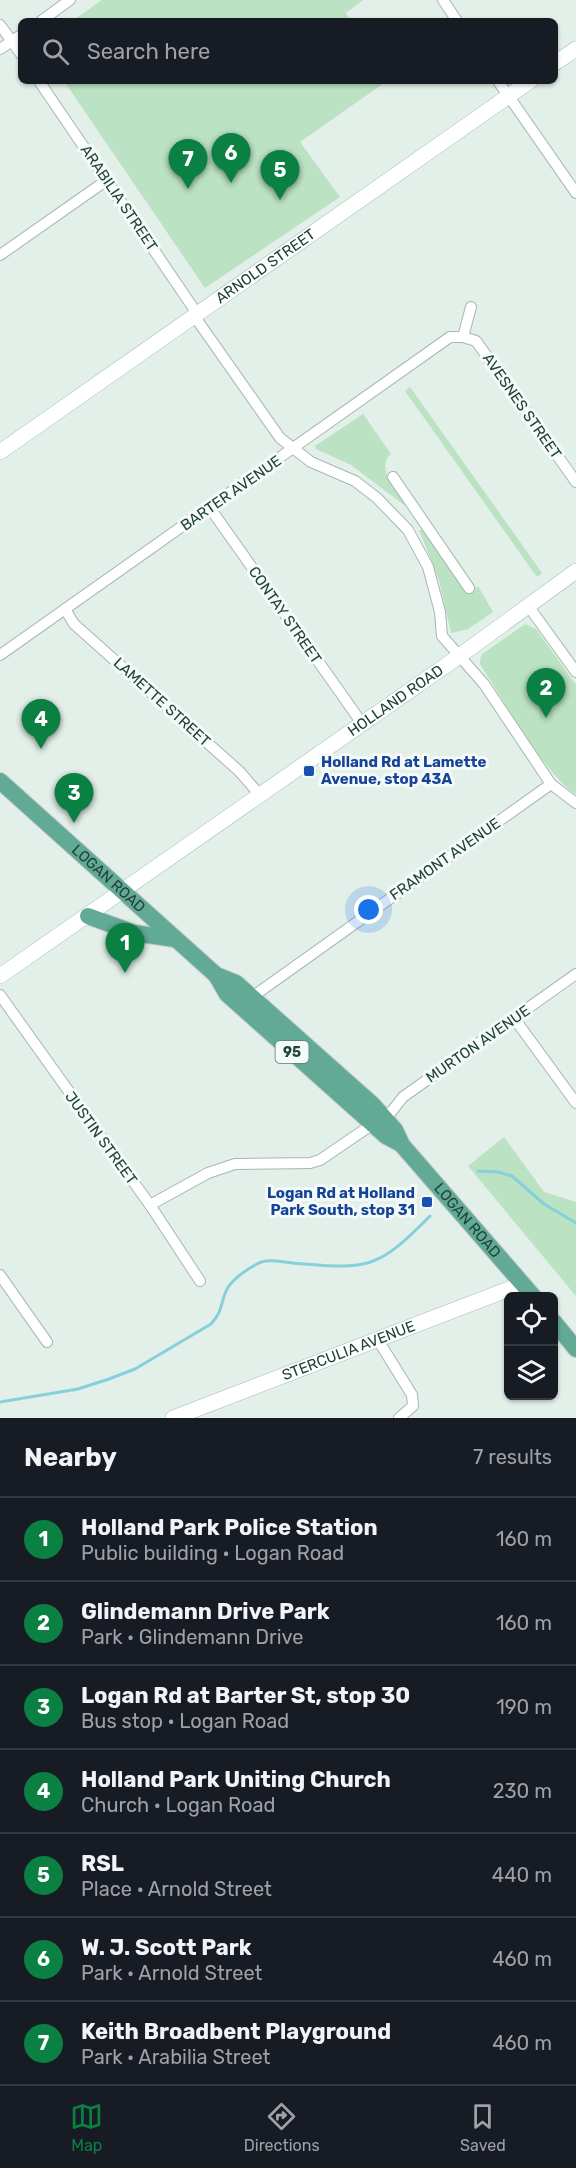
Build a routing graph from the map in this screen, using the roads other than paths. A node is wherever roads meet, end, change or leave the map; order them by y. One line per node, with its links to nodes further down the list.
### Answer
1 (70, 0): 3 (street)
2 (443, 0): 4 (street)
3 (44, 18)
4 (456, 18)
5 (0, 25): 6 (street)
6 (16, 38): 8 (street)
7 (576, 48): 9 (street)
8 (0, 49)
9 (558, 61)
10 (41, 84): 14 (street, ARABILIA STREET)
11 (500, 84): 13 (street)
12 (526, 84): 13 (street, ARNOLD STREET)
13 (508, 97): 15 (street); 18 (street, ARNOLD STREET)
14 (107, 180): 16 (street); 18 (street, ARABILIA STREET)
15 (576, 193)
16 (0, 255)
17 (471, 307): 19 (street)
18 (197, 316): 20 (street, ARABILIA STREET); 21 (street, ARNOLD STREET)
19 (463, 337): 20 (street, BARTER AVENUE); 23 (street, AVESNES STREET)
20 (292, 450): 24 (street, BARTER AVENUE); 26 (street, ARABILIA STREET)
21 (0, 452)
22 (393, 477): 25 (street)
23 (576, 482)
24 (210, 508): 30 (street, BARTER AVENUE); 34 (street, CONTAY STREET)
25 (420, 516): 26 (street); 28 (street)
26 (406, 527): 32 (street, ARABILIA STREET)
27 (576, 571): 29 (street, HOLLAND ROAD)
28 (470, 588)
29 (529, 607): 32 (street, HOLLAND ROAD); 33 (street)
30 (66, 609): 31 (street, BARTER AVENUE); 37 (street, LAMETTE STREET)
31 (0, 655)
32 (458, 657): 34 (street, HOLLAND ROAD); 36 (street, ARABILIA STREET)
33 (576, 672)
34 (361, 722): 37 (street, HOLLAND ROAD)
35 (0, 781): 39 (main road, LOGAN ROAD / 95)
36 (551, 784): 38 (street, ARABILIA STREET); 46 (street, FRAMONT AVENUE)
37 (259, 794): 39 (street, HOLLAND ROAD)
38 (576, 803)
39 (123, 891): 40 (street, HOLLAND ROAD); 41 (main road, LOGAN ROAD / 95)
40 (88, 916): 41 (main road); 44 (street, HOLLAND ROAD)
41 (175, 939): 43 (main road, LOGAN ROAD / 95)
42 (576, 974): 47 (street, MURTON AVENUE)
43 (216, 975): 46 (main road, LOGAN ROAD / 95); 49 (main road, LOGAN ROAD / 95)
44 (0, 976)
45 (0, 995): 50 (street, JUSTIN STREET)
46 (252, 997): 49 (main road, LOGAN ROAD / 95)
47 (514, 1018): 48 (street); 49 (street, MURTON AVENUE)
48 (576, 1103)
49 (379, 1121): 50 (street, MURTON AVENUE); 53 (main road, LOGAN ROAD / 95)
50 (150, 1205): 52 (street, JUSTIN STREET)
51 (0, 1275): 56 (street)
52 (200, 1281)
53 (527, 1290): 55 (street, STERCULIA AVENUE)
54 (558, 1327): 57 (main road)
55 (378, 1340): 58 (street, STERCULIA AVENUE); 59 (street)
56 (47, 1342)
57 (576, 1349)
58 (173, 1418)
59 (399, 1418)

